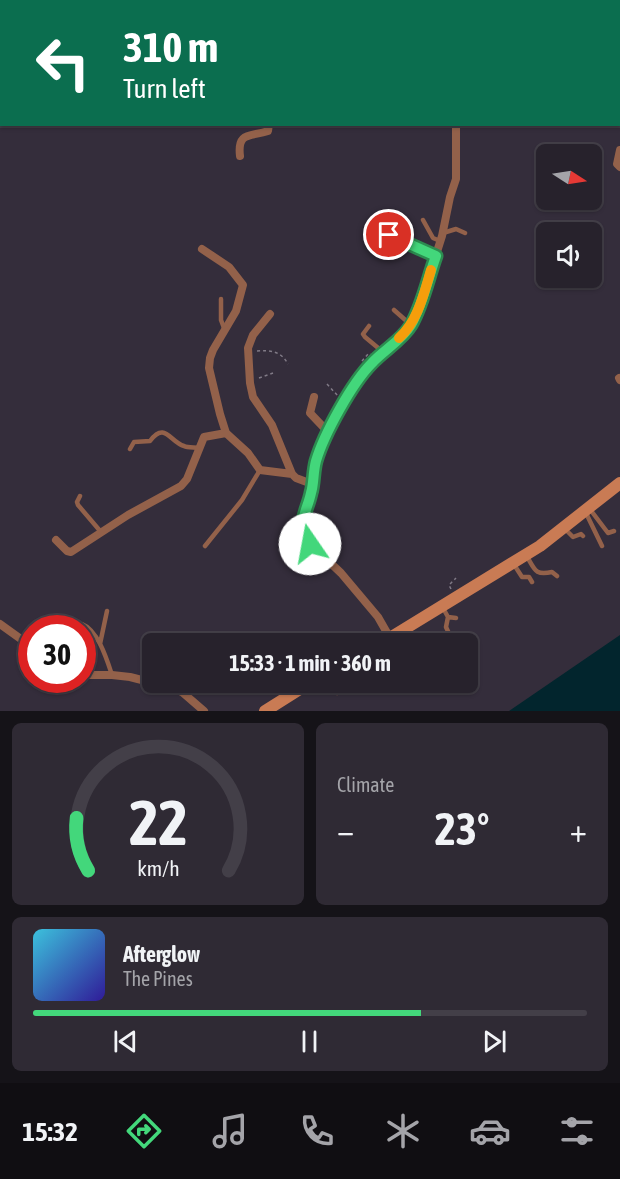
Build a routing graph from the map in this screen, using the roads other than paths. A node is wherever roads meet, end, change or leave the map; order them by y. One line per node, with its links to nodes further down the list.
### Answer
1 (269, 126): 4 (street)
2 (456, 126): 9 (street)
3 (620, 150): 5 (street)
4 (240, 156)
5 (620, 167)
6 (423, 220): 9 (lane)
7 (372, 226): 11 (lane)
8 (465, 233): 9 (lane)
9 (442, 237): 11 (street)
10 (202, 249): 17 (street)
11 (436, 256): 15 (street)
12 (221, 300): 17 (lane)
13 (394, 310): 15 (lane)
14 (270, 314): 25 (street)
15 (411, 325): 18 (street)
16 (369, 326): 18 (lane)
17 (225, 331): 20 (street)
18 (383, 352): 21 (street)
19 (314, 397): 21 (street)
20 (226, 433): 22 (street); 24 (street)
21 (329, 433): 27 (street)
22 (200, 448): 23 (lane); 32 (street)
23 (130, 449)
24 (260, 470): 25 (street); 37 (lane)
25 (292, 474): 27 (street)
26 (620, 483): 29 (street)
27 (312, 484): 36 (street)
28 (80, 496): 32 (lane)
29 (587, 510): 30 (street); 31 (lane); 38 (lane)
30 (564, 528): 34 (lane); 39 (street)
31 (614, 531)
32 (101, 532): 35 (street)
33 (317, 535): 36 (lane)
34 (583, 536)
35 (56, 540)
36 (307, 541): 40 (street)
37 (205, 546)
38 (602, 546)
39 (526, 555): 41 (street); 43 (lane)
40 (328, 559): 42 (lane); 50 (street)
41 (513, 563): 44 (lane); 45 (street)
42 (304, 568)
43 (557, 576)
44 (532, 582)
45 (442, 606): 47 (lane); 51 (street)
46 (107, 611): 55 (lane)
47 (448, 617): 48 (lane); 52 (lane)
48 (456, 618)
49 (0, 624): 53 (street)
50 (383, 633)
51 (398, 633)
52 (449, 633)
53 (18, 636)
54 (96, 639): 55 (lane)
55 (100, 644): 57 (lane)
56 (96, 675): 57 (street)
57 (112, 675): 59 (street)
58 (294, 693): 60 (street)
59 (204, 711)
60 (265, 711)

